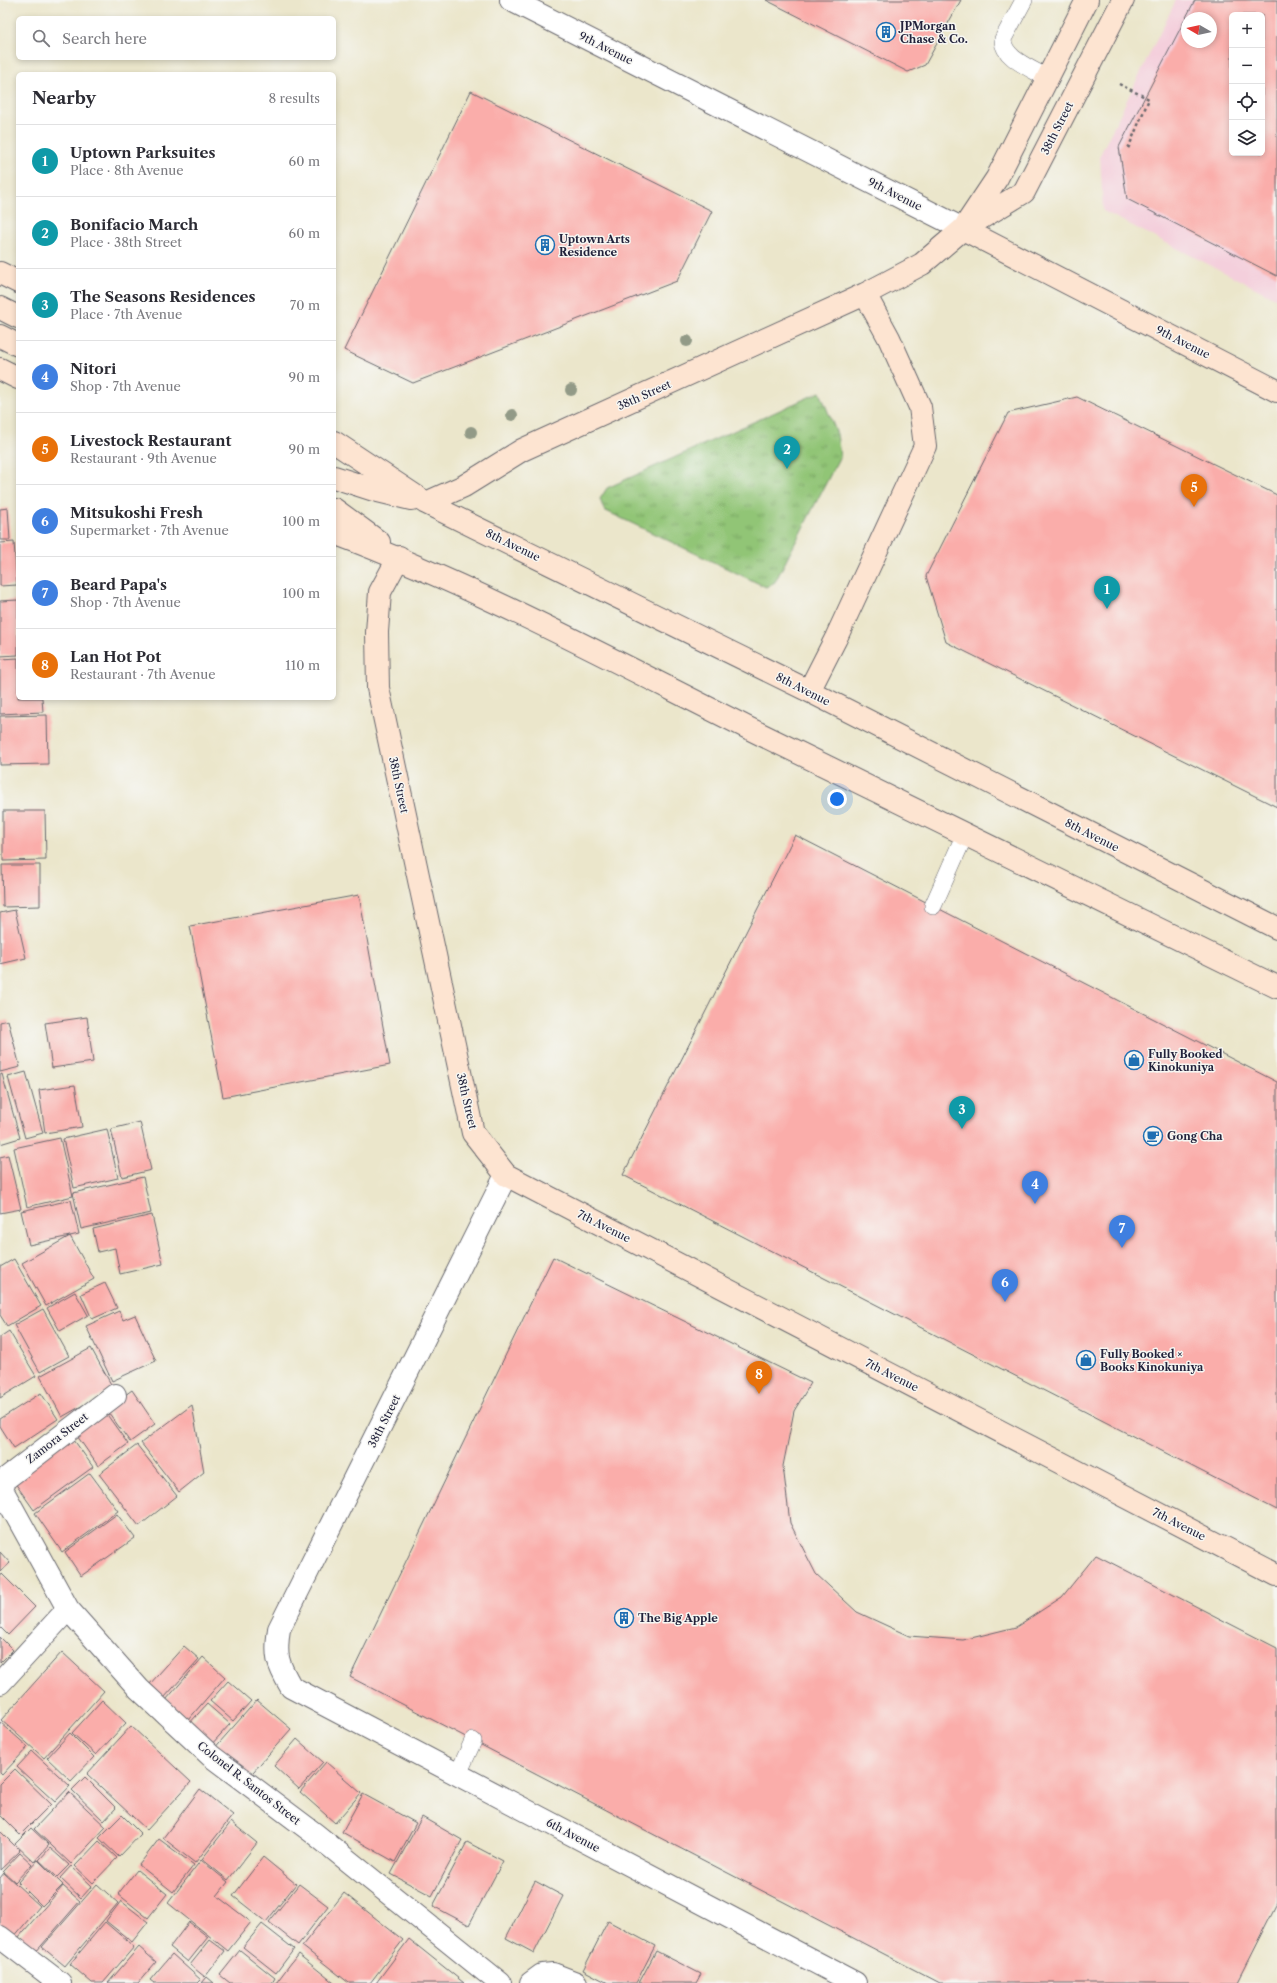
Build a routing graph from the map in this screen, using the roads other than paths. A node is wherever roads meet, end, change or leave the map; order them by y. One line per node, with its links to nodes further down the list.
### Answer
1 (511, 0): 6 (street, 9th Avenue)
2 (1024, 0): 5 (lane)
3 (1087, 0): 5 (street, 38th Street)
4 (1123, 0): 6 (street, 38th Street)
5 (1047, 78): 6 (street, 38th Street)
6 (963, 229): 9 (street, 38th Street); 16 (street, 9th Avenue)
7 (0, 273): 8 (street)
8 (16, 281)
9 (866, 294): 19 (street, 38th Street); 23 (street)
10 (0, 308): 11 (street)
11 (16, 316)
12 (0, 336): 13 (street)
13 (16, 344)
14 (0, 369): 15 (street)
15 (16, 377)
16 (1277, 391)
17 (336, 443): 19 (street, 8th Avenue)
18 (336, 478): 19 (street)
19 (426, 503): 23 (street, 8th Avenue)
20 (336, 511): 22 (street)
21 (336, 534): 22 (street)
22 (399, 558): 24 (street); 28 (street, 38th Street)
23 (808, 691): 26 (street, 8th Avenue)
24 (965, 834): 25 (lane); 27 (street)
25 (933, 906)
26 (1277, 928)
27 (1277, 987)
28 (506, 1175): 31 (street, 7th Avenue); 34 (street, 38th Street)
29 (115, 1395): 30 (street, Zamora Street)
30 (0, 1484): 32 (street, Colonel R. Santos Street)
31 (1277, 1575)
32 (68, 1608): 33 (street); 39 (street, Colonel R. Santos Street)
33 (0, 1683)
34 (291, 1687): 36 (street, 6th Avenue)
35 (473, 1741): 36 (lane)
36 (458, 1774): 42 (street, 6th Avenue)
37 (0, 1937): 38 (street)
38 (60, 1983)
39 (500, 1983)
40 (531, 1983): 41 (street)
41 (576, 1983)
42 (855, 1983)

